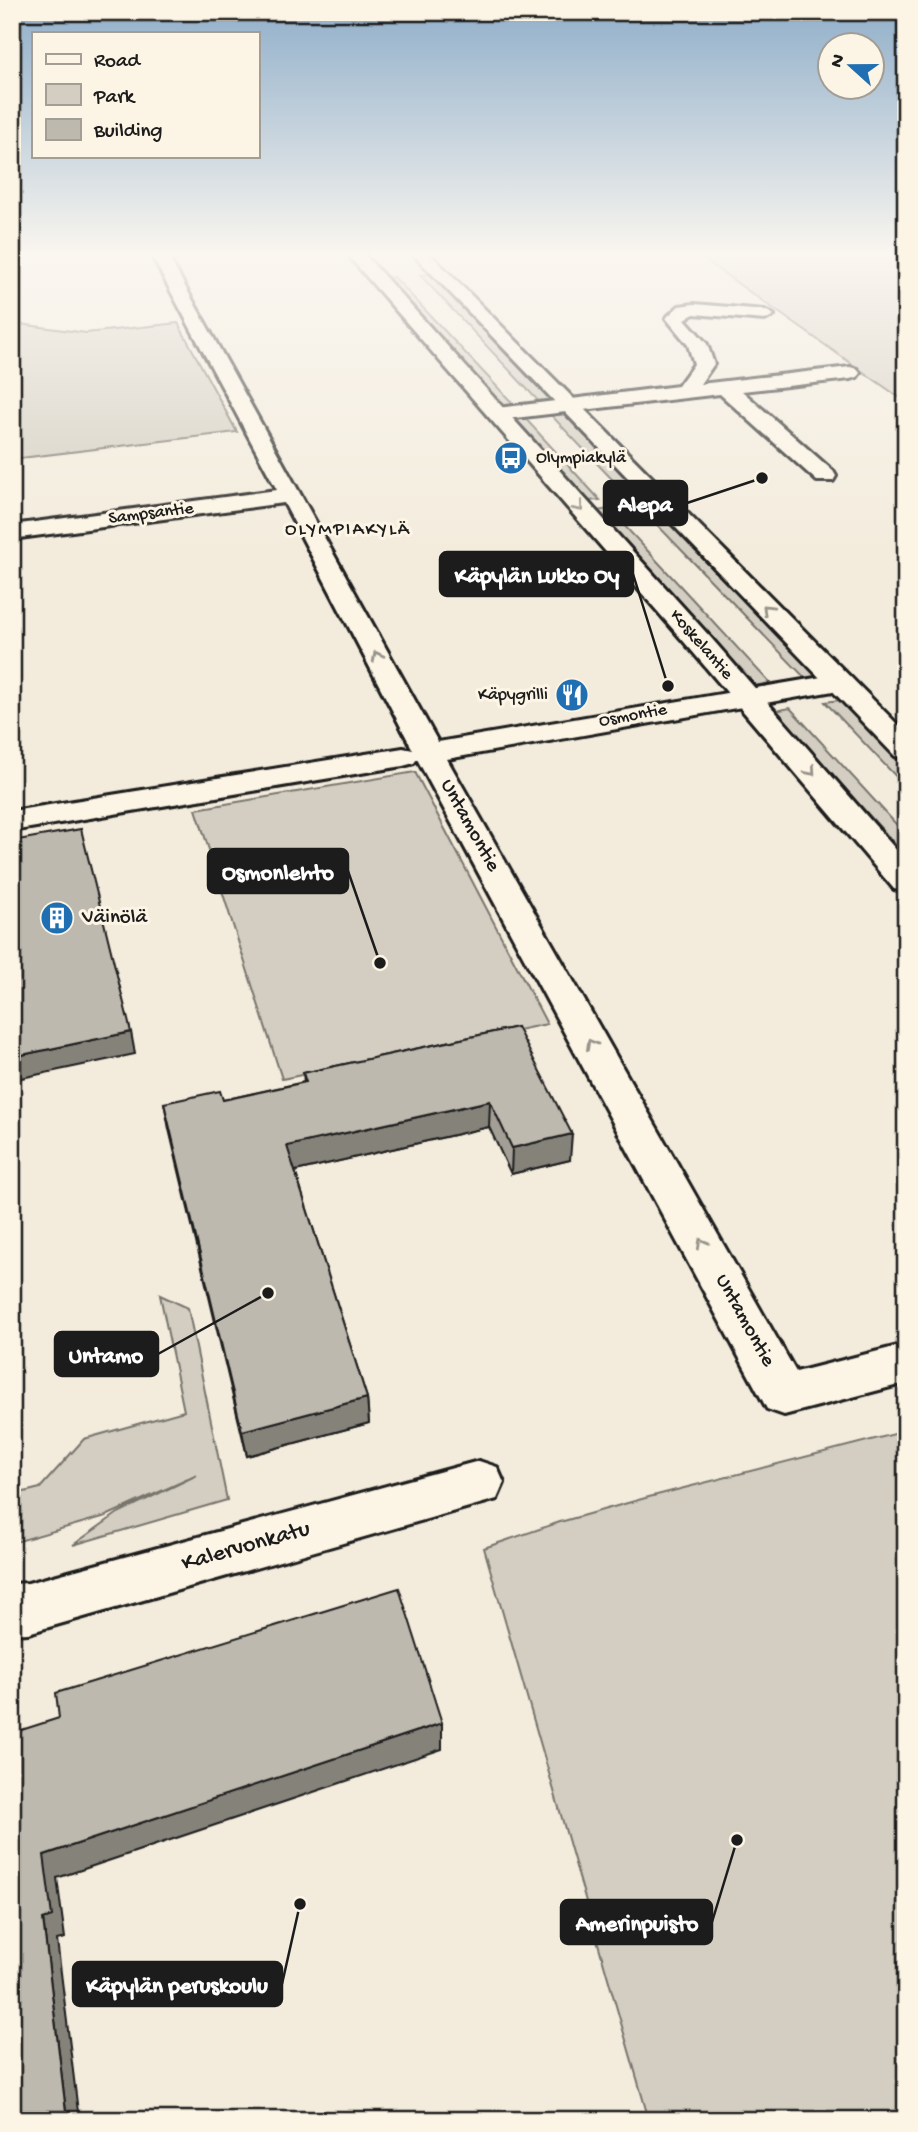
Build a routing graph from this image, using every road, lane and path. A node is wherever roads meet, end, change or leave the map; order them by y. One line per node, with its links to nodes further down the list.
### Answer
1 (213, 353): 11 (street, Untamontie)
2 (443, 353): 9 (street, Koskelantie)
3 (519, 353): 8 (street)
4 (700, 353): 7 (street)
5 (850, 373): 6 (street)
6 (726, 387): 7 (street); 10 (street)
7 (691, 391): 8 (street)
8 (571, 406): 9 (street); 13 (street, one-way to 8)
9 (497, 414): 14 (street, Koskelantie, one-way to 14)
10 (825, 476)
11 (290, 495): 12 (street, Sampsantie); 16 (street, Untamontie, one-way to 11)
12 (12, 532)
13 (839, 682): 14 (street, Osmontie); 15 (street)
14 (747, 697): 16 (street, Osmontie); 18 (street, Koskelantie, one-way to 18)
15 (906, 750)
16 (416, 755): 17 (street, Osmontie); 19 (street, Untamontie, one-way to 16)
17 (12, 821)
18 (906, 881)
19 (906, 1363)
20 (479, 1483): 21 (street, Kalervonkatu)
21 (12, 1609)

